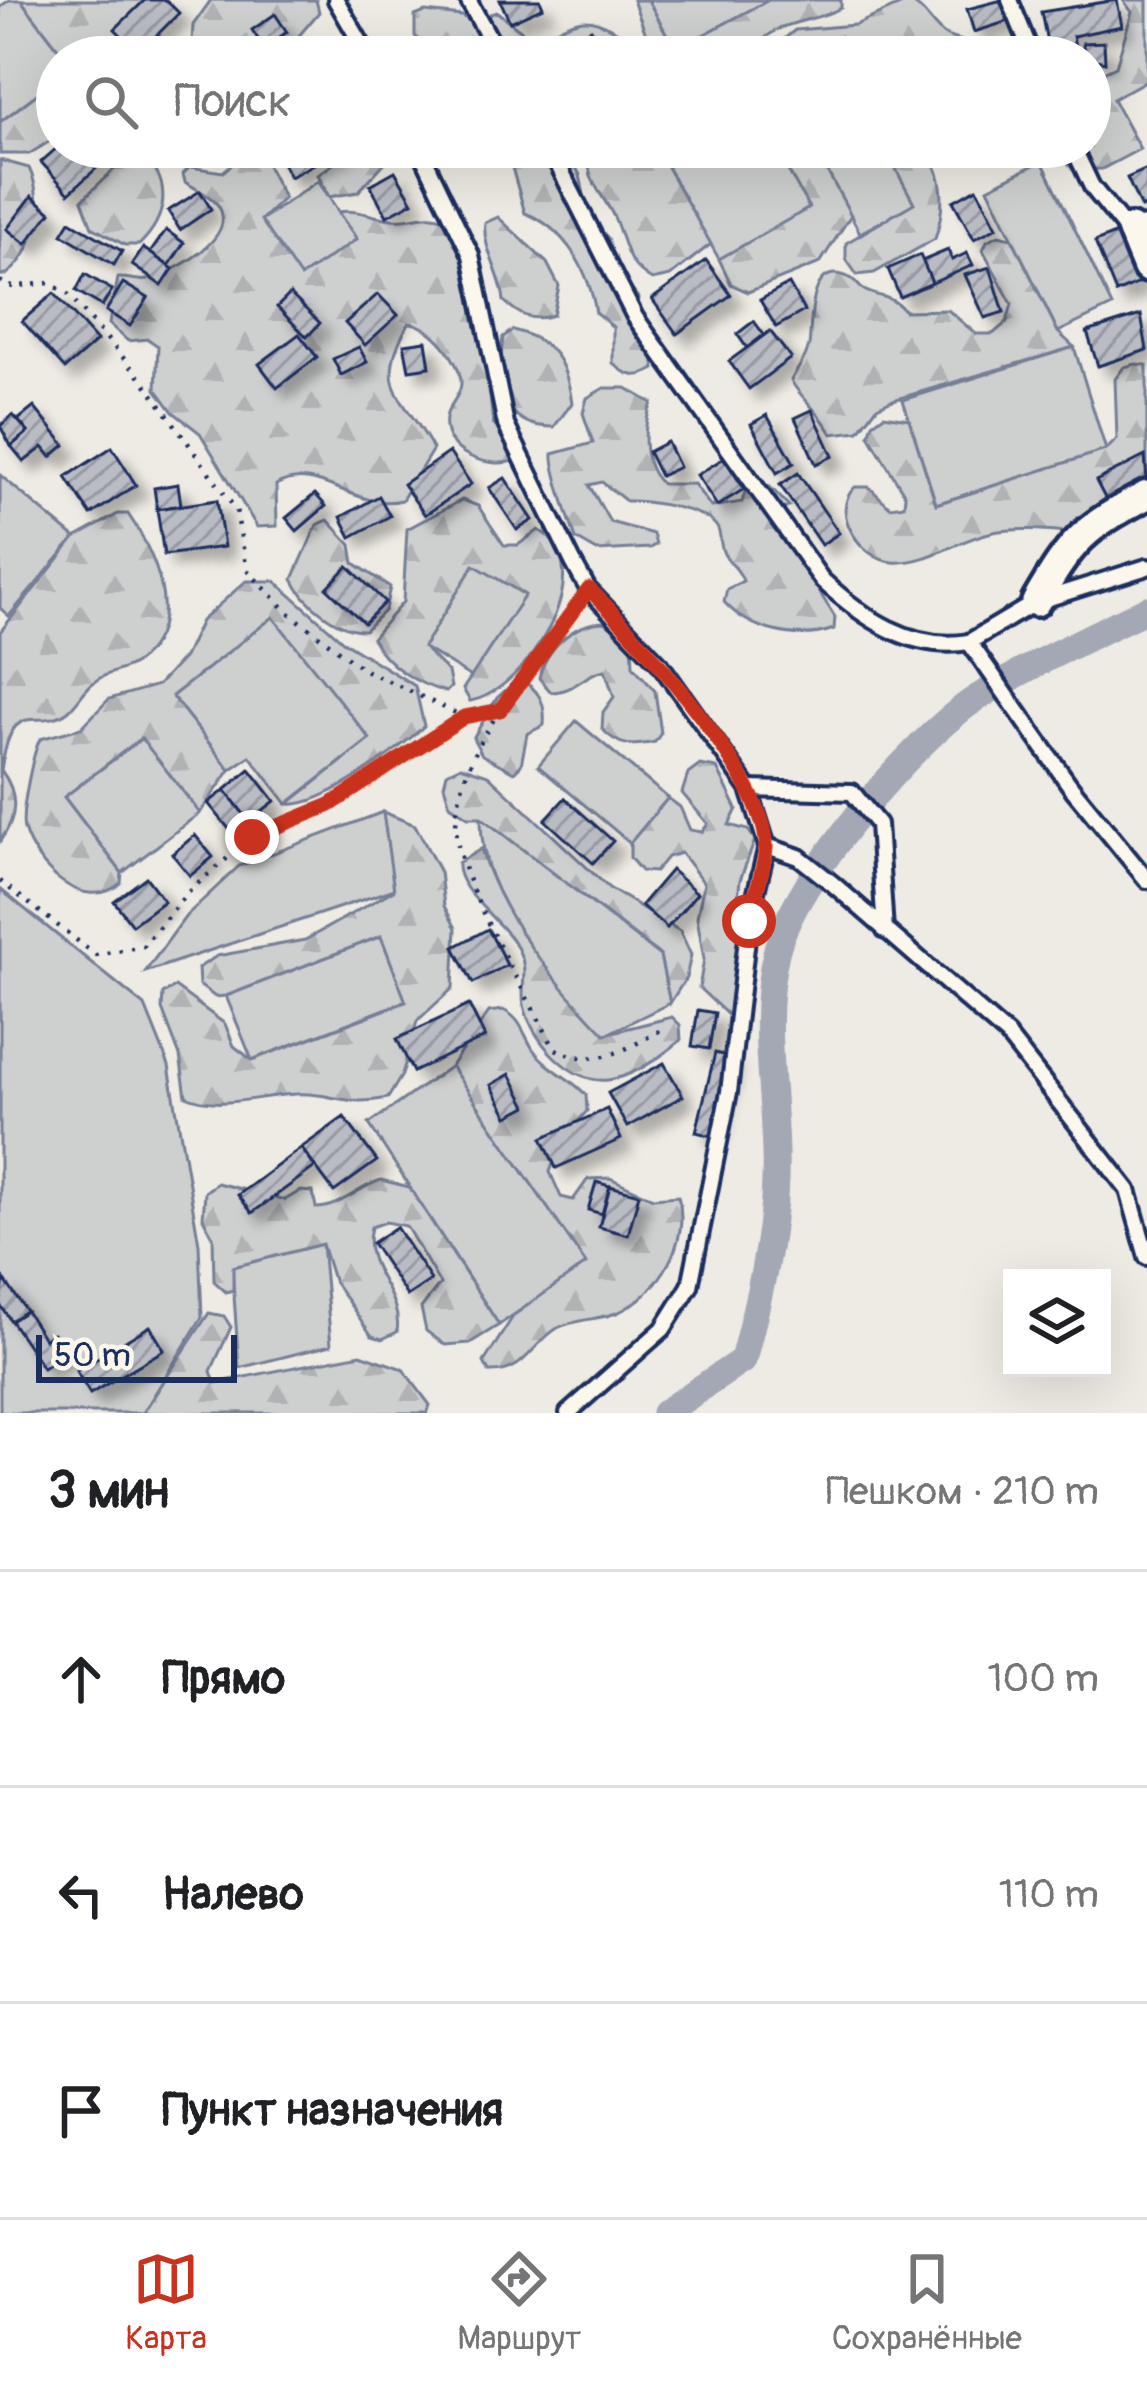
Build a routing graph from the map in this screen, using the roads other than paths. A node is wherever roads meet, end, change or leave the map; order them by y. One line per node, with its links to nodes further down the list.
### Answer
1 (336, 0): 4 (lane)
2 (468, 0): 5 (lane)
3 (1010, 0): 6 (lane)
4 (357, 36)
5 (488, 36)
6 (1025, 36)
7 (429, 168): 16 (lane)
8 (559, 168): 15 (lane)
9 (1085, 168): 10 (lane)
10 (1139, 227): 11 (street)
11 (1147, 268)
12 (1147, 495): 14 (street)
13 (1147, 566): 14 (lane)
14 (1036, 602): 15 (lane)
15 (969, 642): 18 (lane)
16 (749, 789): 17 (lane); 19 (lane)
17 (766, 846): 19 (lane); 21 (lane)
18 (1147, 880)
19 (885, 931): 20 (lane)
20 (1147, 1257)
21 (568, 1413)

